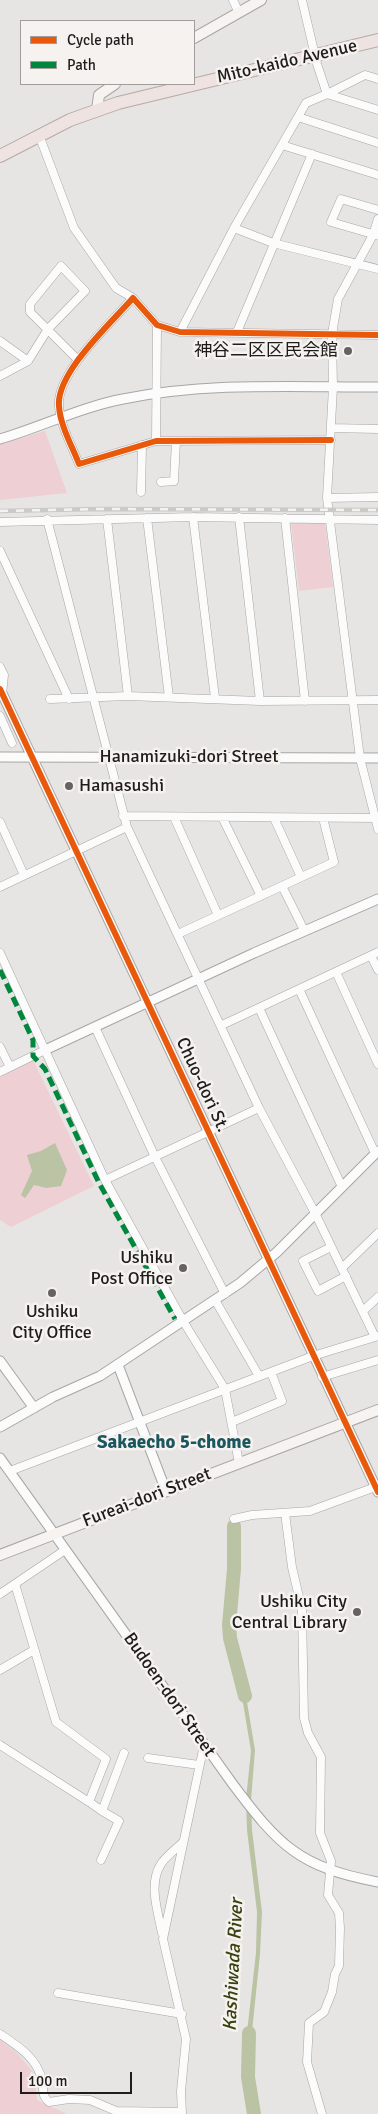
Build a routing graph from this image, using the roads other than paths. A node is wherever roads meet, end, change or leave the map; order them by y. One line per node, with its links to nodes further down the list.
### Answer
1 (232, 0): 4 (street)
2 (261, 0): 4 (main road)
3 (302, 0): 7 (street)
4 (238, 12): 5 (main road)
5 (195, 37)
6 (378, 40): 7 (highway, Mito-kaido Avenue)
7 (315, 55): 9 (highway, Mito-kaido Avenue); 12 (street)
8 (378, 79): 12 (street)
9 (195, 84)
10 (114, 85): 13 (main road)
11 (189, 85): 13 (highway, Mito-kaido Avenue)
12 (327, 94): 14 (street); 15 (street)
13 (96, 110): 16 (highway, Mito-kaido Avenue)
14 (378, 110)
15 (298, 117): 17 (street); 18 (street)
16 (39, 135): 20 (highway, Mito-kaido Avenue); 29 (street)
17 (378, 143)
18 (282, 145): 19 (street); 24 (street)
19 (312, 154): 21 (street); 26 (street)
20 (0, 156)
21 (378, 175)
22 (378, 210): 25 (street)
23 (378, 219): 25 (street)
24 (234, 228): 26 (street); 32 (street)
25 (376, 235): 27 (street)
26 (273, 243): 27 (street); 33 (street)
27 (358, 264): 28 (street); 34 (street)
28 (378, 269)
29 (133, 298): 30 (street); 37 (street)
30 (157, 325): 32 (street); 42 (street)
31 (48, 329): 31 (street); 37 (street); 38 (street)
32 (180, 332): 33 (street)
33 (237, 332): 34 (street)
34 (332, 334): 35 (street); 40 (street)
35 (378, 335)
36 (0, 341): 38 (street)
37 (78, 360): 43 (street)
38 (28, 361): 39 (street)
39 (0, 376)
40 (333, 387): 41 (street); 42 (street); 44 (street)
41 (378, 387)
42 (156, 393): 43 (street); 48 (street)
43 (61, 418): 46 (street); 50 (street)
44 (331, 428): 45 (street); 47 (street)
45 (378, 429)
46 (0, 439)
47 (330, 440): 49 (street); 54 (street)
48 (156, 441): 49 (street); 50 (street)
49 (176, 441): 51 (street)
50 (142, 445): 52 (street)
51 (161, 482)
52 (141, 492)
53 (378, 497): 54 (street)
54 (328, 498): 59 (street)
55 (193, 517): 56 (street); 57 (street); 71 (street)
56 (239, 517): 58 (street); 74 (street)
57 (147, 518): 61 (street); 68 (street)
58 (285, 518): 59 (street); 75 (street)
59 (331, 518): 62 (street); 76 (street)
60 (47, 519): 61 (street); 63 (street); 70 (street)
61 (107, 519): 67 (street)
62 (378, 520)
63 (0, 522)
64 (0, 551): 69 (street)
65 (0, 667): 66 (street)
66 (1, 692): 79 (street, Chuo-dori St.)
67 (128, 696): 68 (street); 70 (street)
68 (169, 697): 71 (street)
69 (69, 698): 70 (street); 72 (street)
70 (93, 698): 80 (street)
71 (215, 698): 74 (street)
72 (50, 699)
73 (378, 700): 76 (street)
74 (260, 701): 75 (street)
75 (305, 701): 76 (street)
76 (352, 701): 82 (street)
77 (0, 716): 78 (street)
78 (12, 743)
79 (32, 756): 80 (street, Hanamizuki-dori Street); 81 (street, Hanamizuki-dori Street); 93 (street, Chuo-dori St.)
80 (107, 756): 82 (street, Hanamizuki-dori Street); 84 (street)
81 (0, 757)
82 (360, 758): 83 (street, Hanamizuki-dori Street); 89 (street)
83 (378, 758)
84 (123, 816): 85 (street); 91 (street)
85 (174, 817): 86 (street); 100 (street)
86 (222, 817): 87 (street); 98 (street)
87 (274, 818): 88 (street); 95 (street)
88 (323, 818): 89 (street); 95 (street)
89 (376, 818): 92 (street)
90 (0, 822): 94 (street)
91 (127, 827): 93 (street); 102 (street)
92 (378, 829)
93 (77, 851): 94 (street); 109 (street, Chuo-dori St.)
94 (24, 875): 97 (street)
95 (301, 877): 96 (street)
96 (282, 886): 98 (street); 101 (street)
97 (0, 887)
98 (260, 896): 100 (street)
99 (378, 899): 101 (street)
100 (218, 915): 102 (street)
101 (304, 930): 107 (street)
102 (178, 934): 107 (street)
103 (0, 953): 114 (street)
104 (374, 954): 105 (street); 106 (street)
105 (378, 970)
106 (336, 972): 108 (street); 115 (street)
107 (199, 978): 109 (street); 111 (street)
108 (299, 989): 110 (street); 120 (street)
109 (147, 1002): 112 (street); 119 (street, Chuo-dori St.)
110 (259, 1008): 111 (street); 123 (street)
111 (222, 1025): 118 (street)
112 (95, 1027): 114 (street); 121 (street)
113 (0, 1047): 116 (street)
114 (45, 1050): 116 (street); 122 (street)
115 (378, 1064)
116 (10, 1067): 117 (street)
117 (0, 1072)
118 (259, 1108): 119 (street); 124 (street)
119 (207, 1133): 121 (street); 127 (street, Chuo-dori St.)
120 (378, 1152): 123 (street)
121 (155, 1157): 122 (street); 130 (street)
122 (106, 1180): 134 (street)
123 (342, 1187): 124 (street)
124 (315, 1214): 126 (street); 127 (street)
125 (378, 1233): 128 (street)
126 (331, 1248): 128 (street); 129 (street)
127 (267, 1260): 130 (street); 136 (street, Chuo-dori St.)
128 (342, 1268): 129 (street)
129 (346, 1276): 133 (street)
130 (224, 1294): 132 (street)
131 (378, 1297): 133 (street)
132 (215, 1300): 134 (street); 141 (street)
133 (363, 1311): 135 (street)
134 (183, 1321): 139 (street); 143 (street)
135 (376, 1337): 136 (street)
136 (312, 1356): 140 (street); 142 (street, Chuo-dori St.)
137 (378, 1360): 142 (street)
138 (0, 1361): 144 (street)
139 (118, 1365): 144 (street); 146 (street)
140 (271, 1372): 141 (street); 147 (street)
141 (259, 1376): 143 (street)
142 (322, 1377): 148 (street, Chuo-dori St.)
143 (225, 1390): 146 (street); 147 (street)
144 (34, 1408): 149 (street)
145 (378, 1410): 148 (main road, Fureai-dori Street)
146 (140, 1422): 152 (street); 154 (street)
147 (232, 1422): 151 (street)
148 (344, 1423): 151 (main road, Fureai-dori Street); 153 (street, Chuo-dori St.)
149 (0, 1427)
150 (0, 1458): 152 (street, Budoen-dori Street)
151 (239, 1463): 154 (main road, Fureai-dori Street)
152 (10, 1471): 157 (street, Budoen-dori Street)
153 (377, 1488): 155 (street)
154 (166, 1491): 157 (main road, Fureai-dori Street)
155 (284, 1512): 156 (street); 173 (street)
156 (234, 1519)
157 (54, 1534): 158 (street, Budoen-dori Street); 159 (main road, Fureai-dori Street)
158 (65, 1550): 160 (street); 165 (street, Budoen-dori Street)
159 (0, 1555)
160 (15, 1584): 161 (street); 162 (street)
161 (0, 1594)
162 (34, 1650): 163 (street); 169 (street)
163 (0, 1670)
164 (0, 1745): 169 (street)
165 (204, 1745): 168 (street); 173 (street, Budoen-dori Street)
166 (124, 1753): 170 (street)
167 (148, 1758): 168 (street)
168 (199, 1766): 171 (street)
169 (88, 1801): 170 (street)
170 (102, 1811): 172 (street)
171 (183, 1842): 175 (street); 175 (street)
172 (101, 1860)
173 (331, 1872): 174 (street, Budoen-dori Street); 180 (street)
174 (378, 1882)
175 (164, 1939): 177 (street)
176 (58, 1993): 177 (street)
177 (182, 2014): 179 (street)
178 (0, 2034): 179 (street)
179 (181, 2113)
180 (322, 2114)

